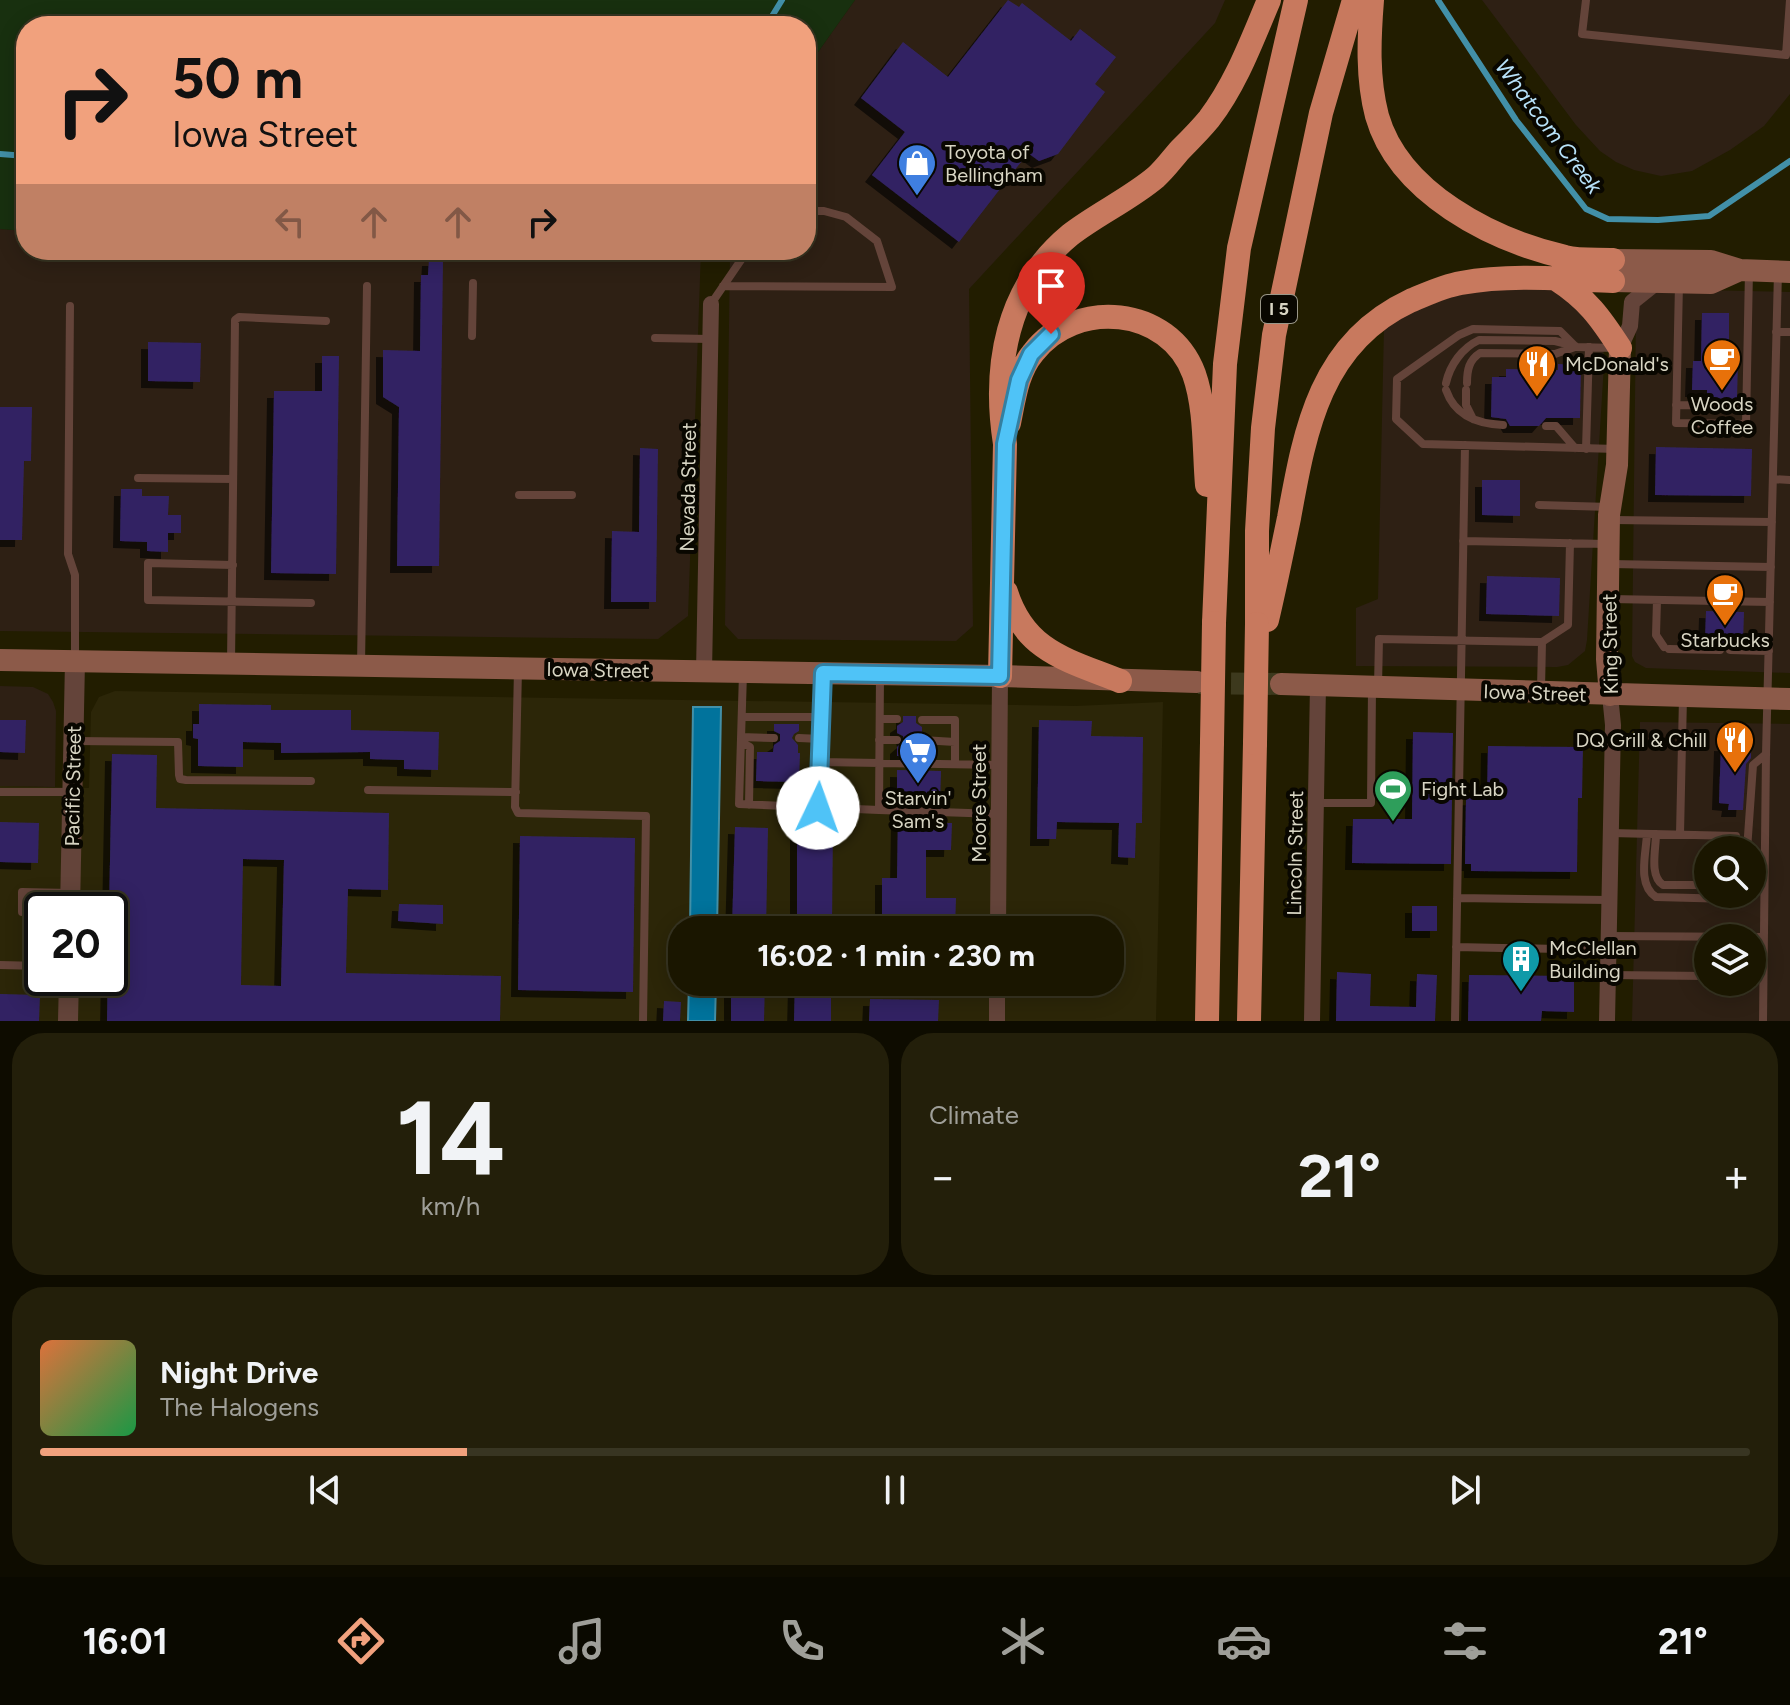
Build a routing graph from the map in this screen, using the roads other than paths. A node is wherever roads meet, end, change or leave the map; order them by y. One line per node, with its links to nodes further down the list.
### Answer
1 (1586, 0): 2 (lane)
2 (1790, 0)
3 (1268, 3): 32 (highway)
4 (1295, 4): 52 (highway, I 5)
5 (1362, 4): 9 (highway); 58 (highway, I 5)
6 (816, 211): 15 (lane)
7 (743, 260): 15 (lane)
8 (1744, 270): 9 (main road); 10 (main road); 12 (main road); 28 (lane)
9 (1613, 271): 11 (highway); 12 (main road)
10 (1784, 272): 19 (lane)
11 (1556, 279): 26 (highway); 58 (highway)
12 (1668, 282): 26 (street, King Street); 27 (lane)
13 (473, 283): 21 (lane)
14 (367, 286): 65 (lane)
15 (723, 286): 16 (lane)
16 (711, 304): 23 (street, Nevada Street)
17 (70, 306): 63 (lane)
18 (326, 321): 38 (lane)
19 (1776, 332): 20 (lane); 39 (lane)
20 (1790, 332)
21 (472, 336)
22 (655, 338): 23 (lane)
23 (711, 339): 67 (street, Nevada Street)
24 (1576, 347): 25 (lane); 29 (lane); 29 (lane); 33 (lane)
25 (1589, 347): 26 (lane); 35 (lane)
26 (1620, 348): 36 (main road, King Street)
27 (1676, 405): 28 (lane); 28 (lane)
28 (1746, 406)
29 (1476, 422): 30 (lane)
30 (1503, 425)
31 (1546, 426): 34 (lane)
32 (1005, 444): 51 (highway); 52 (highway)
33 (1465, 445): 34 (lane); 46 (lane)
34 (1576, 448): 35 (lane)
35 (1586, 449): 36 (lane)
36 (1618, 449): 44 (main road, King Street)
37 (138, 478): 38 (lane)
38 (233, 479): 49 (lane)
39 (1773, 479): 40 (lane); 45 (lane)
40 (1790, 480)
41 (519, 495): 42 (lane)
42 (572, 495)
43 (1539, 505): 44 (lane)
44 (1610, 513): 45 (lane); 48 (main road, King Street)
45 (1772, 522): 50 (lane)
46 (1463, 541): 47 (lane); 59 (lane)
47 (1570, 543): 48 (lane); 60 (lane)
48 (1609, 554): 50 (lane); 53 (main road, King Street)
49 (233, 565): 55 (lane); 55 (lane)
50 (1771, 567): 56 (lane)
51 (1003, 582): 71 (highway); 72 (highway)
52 (1215, 592): 137 (highway, I 5, bridge)
53 (1608, 599): 54 (lane); 79 (main road, King Street)
54 (1657, 600): 56 (lane); 61 (lane)
55 (232, 601): 57 (lane); 64 (lane)
56 (1770, 602): 61 (lane)
57 (311, 603)
58 (1262, 624): 138 (highway, I 5, bridge)
59 (1462, 640): 60 (lane); 76 (lane); 77 (lane)
60 (1542, 642): 78 (lane)
61 (1769, 651): 81 (lane)
62 (0, 660): 63 (main road, Iowa Street)
63 (75, 661): 64 (main road, Iowa Street); 94 (street, Pacific Street)
64 (231, 664): 65 (main road, Iowa Street)
65 (361, 666): 66 (main road, Iowa Street)
66 (518, 668): 67 (main road, Iowa Street); 105 (lane)
67 (704, 672): 68 (main road, Iowa Street)
68 (743, 672): 69 (main road, Iowa Street); 82 (lane)
69 (823, 673): 70 (main road, Iowa Street); 83 (lane)
70 (880, 674): 71 (main road, Iowa Street); 84 (lane)
71 (1000, 676): 72 (main road, Iowa Street); 100 (street, Moore Street)
72 (1120, 681): 73 (main road, Iowa Street)
73 (1197, 682)
74 (1281, 684): 75 (main road, Iowa Street)
75 (1318, 685): 76 (main road, Iowa Street); 106 (street, Lincoln Street)
76 (1375, 687): 77 (main road, Iowa Street); 106 (lane)
77 (1461, 691): 78 (main road, Iowa Street); 118 (lane)
78 (1541, 693): 79 (main road, Iowa Street)
79 (1610, 695): 80 (main road, Iowa Street); 110 (street, King Street)
80 (1683, 696): 81 (main road, Iowa Street); 112 (lane)
81 (1779, 699): 96 (lane)
82 (742, 717): 83 (lane); 90 (lane)
83 (822, 717): 89 (lane)
84 (880, 719): 85 (lane); 91 (lane)
85 (897, 719)
86 (922, 720): 95 (lane)
87 (774, 738): 90 (lane)
88 (799, 738): 89 (lane)
89 (821, 739): 97 (lane)
90 (741, 740): 107 (lane)
91 (879, 740): 92 (lane); 98 (lane)
92 (897, 740)
93 (922, 740): 95 (lane)
94 (73, 741): 101 (lane); 104 (street, Pacific Street)
95 (955, 742): 99 (lane)
96 (1766, 754): 114 (lane); 123 (lane)
97 (820, 762): 98 (lane); 107 (lane)
98 (879, 763): 99 (lane); 108 (lane)
99 (955, 764): 100 (lane)
100 (999, 765): 109 (street, Moore Street)
101 (311, 781)
102 (368, 790): 105 (lane)
103 (0, 792): 104 (lane)
104 (72, 792): 117 (street, Pacific Street)
105 (516, 792): 135 (lane)
106 (1316, 803): 139 (street, Lincoln Street)
107 (818, 808): 108 (lane)
108 (879, 810): 109 (lane)
109 (999, 814): 122 (street, Moore Street)
110 (1611, 833): 111 (lane); 120 (street, King Street)
111 (1651, 834): 112 (lane); 115 (lane); 119 (lane)
112 (1680, 834): 113 (lane)
113 (1736, 836)
114 (1748, 836)
115 (1694, 885)
116 (24, 892): 121 (lane)
117 (70, 892)
118 (1457, 898): 120 (lane); 126 (lane)
119 (1694, 898)
120 (1609, 900): 125 (street, King Street)
121 (22, 912)
122 (998, 916)
123 (1764, 924)
124 (1694, 940): 125 (lane)
125 (1608, 943): 126 (lane); 129 (street, King Street)
126 (1456, 947): 140 (lane)
127 (0, 965): 128 (lane)
128 (24, 966)
129 (1608, 975): 130 (lane); 141 (street, King Street)
130 (1694, 976)
131 (69, 996): 134 (street)
132 (997, 996): 136 (street)
133 (1764, 996): 142 (lane)
134 (68, 1021)
135 (643, 1021)
136 (997, 1021)
137 (1207, 1021)
138 (1249, 1021)
139 (1312, 1021)
140 (1455, 1021)
141 (1607, 1021)
142 (1763, 1021)

